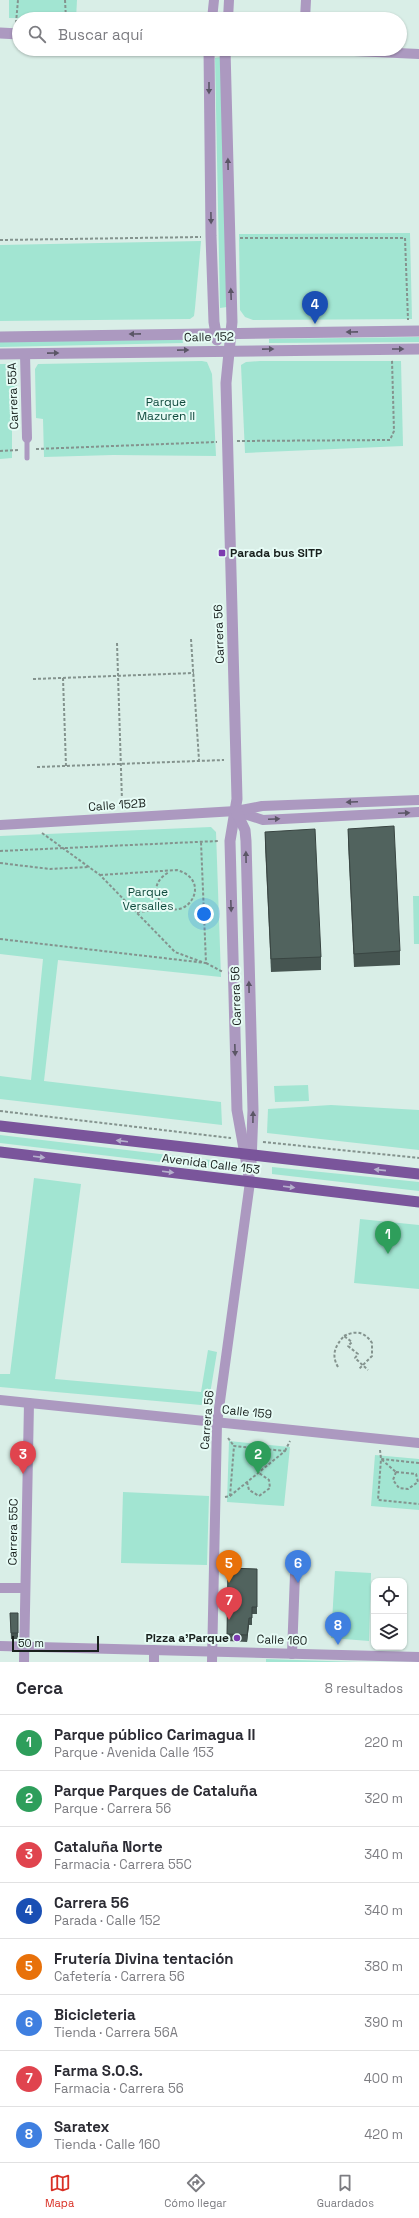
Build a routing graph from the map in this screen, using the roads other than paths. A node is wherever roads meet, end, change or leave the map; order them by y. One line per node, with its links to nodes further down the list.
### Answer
1 (214, 0): 4 (street)
2 (229, 0): 5 (street)
3 (306, 0): 6 (street)
4 (213, 12)
5 (228, 12)
6 (305, 12)
7 (0, 33): 8 (street)
8 (12, 34)
9 (407, 53): 10 (street)
10 (419, 54)
11 (209, 56): 14 (street, Carrera 56, one-way to 14)
12 (225, 56): 15 (street, Carrera 56, one-way to 12)
13 (419, 331): 15 (street, Calle 152, one-way to 15)
14 (216, 333): 15 (street, Calle 152); 16 (street, Calle 152, one-way to 16); 18 (street, Carrera 56)
15 (231, 333): 18 (street, Carrera 56)
16 (0, 337)
17 (419, 348): 18 (street, Calle 152, one-way to 17)
18 (224, 350): 20 (street, Calle 152, one-way to 18); 24 (street, Carrera 56)
19 (0, 354): 20 (street, Calle 152)
20 (25, 354): 21 (street, Carrera 55A)
21 (28, 438): 22 (lane)
22 (27, 458)
23 (419, 800): 24 (street, Calle 152B, one-way to 24)
24 (236, 812): 25 (street, Calle 152B, one-way to 25); 26 (street, Calle 152B); 29 (street, Carrera 56, one-way to 29); 29 (street, Carrera 56, one-way to 24)
25 (419, 812)
26 (0, 825)
27 (0, 1126): 29 (main road, Avenida Calle 153, one-way to 27)
28 (0, 1152): 31 (main road, Avenida Calle 153, one-way to 31)
29 (248, 1155): 30 (main road, Avenida Calle 153, one-way to 29); 31 (street, Carrera 56)
30 (419, 1174)
31 (250, 1182): 32 (main road, Avenida Calle 153, one-way to 32); 35 (street, Carrera 56)
32 (419, 1202)
33 (0, 1400): 34 (street, Calle 159)
34 (29, 1403): 35 (street, Calle 159); 39 (street, Carrera 55C)
35 (217, 1422): 36 (street, Calle 159); 43 (street, Carrera 56)
36 (419, 1443)
37 (296, 1574): 44 (street)
38 (0, 1588): 39 (street)
39 (25, 1588): 41 (street, Carrera 55C)
40 (0, 1646): 41 (street, Calle 160)
41 (24, 1647): 42 (street, Calle 160); 46 (street, Carrera 55C)
42 (154, 1650): 43 (street, Calle 160); 47 (street)
43 (212, 1652): 44 (street, Calle 160); 48 (street, Carrera 56)
44 (292, 1654): 45 (street, Calle 160)
45 (419, 1657)
46 (24, 1662)
47 (154, 1662)
48 (212, 1662)

